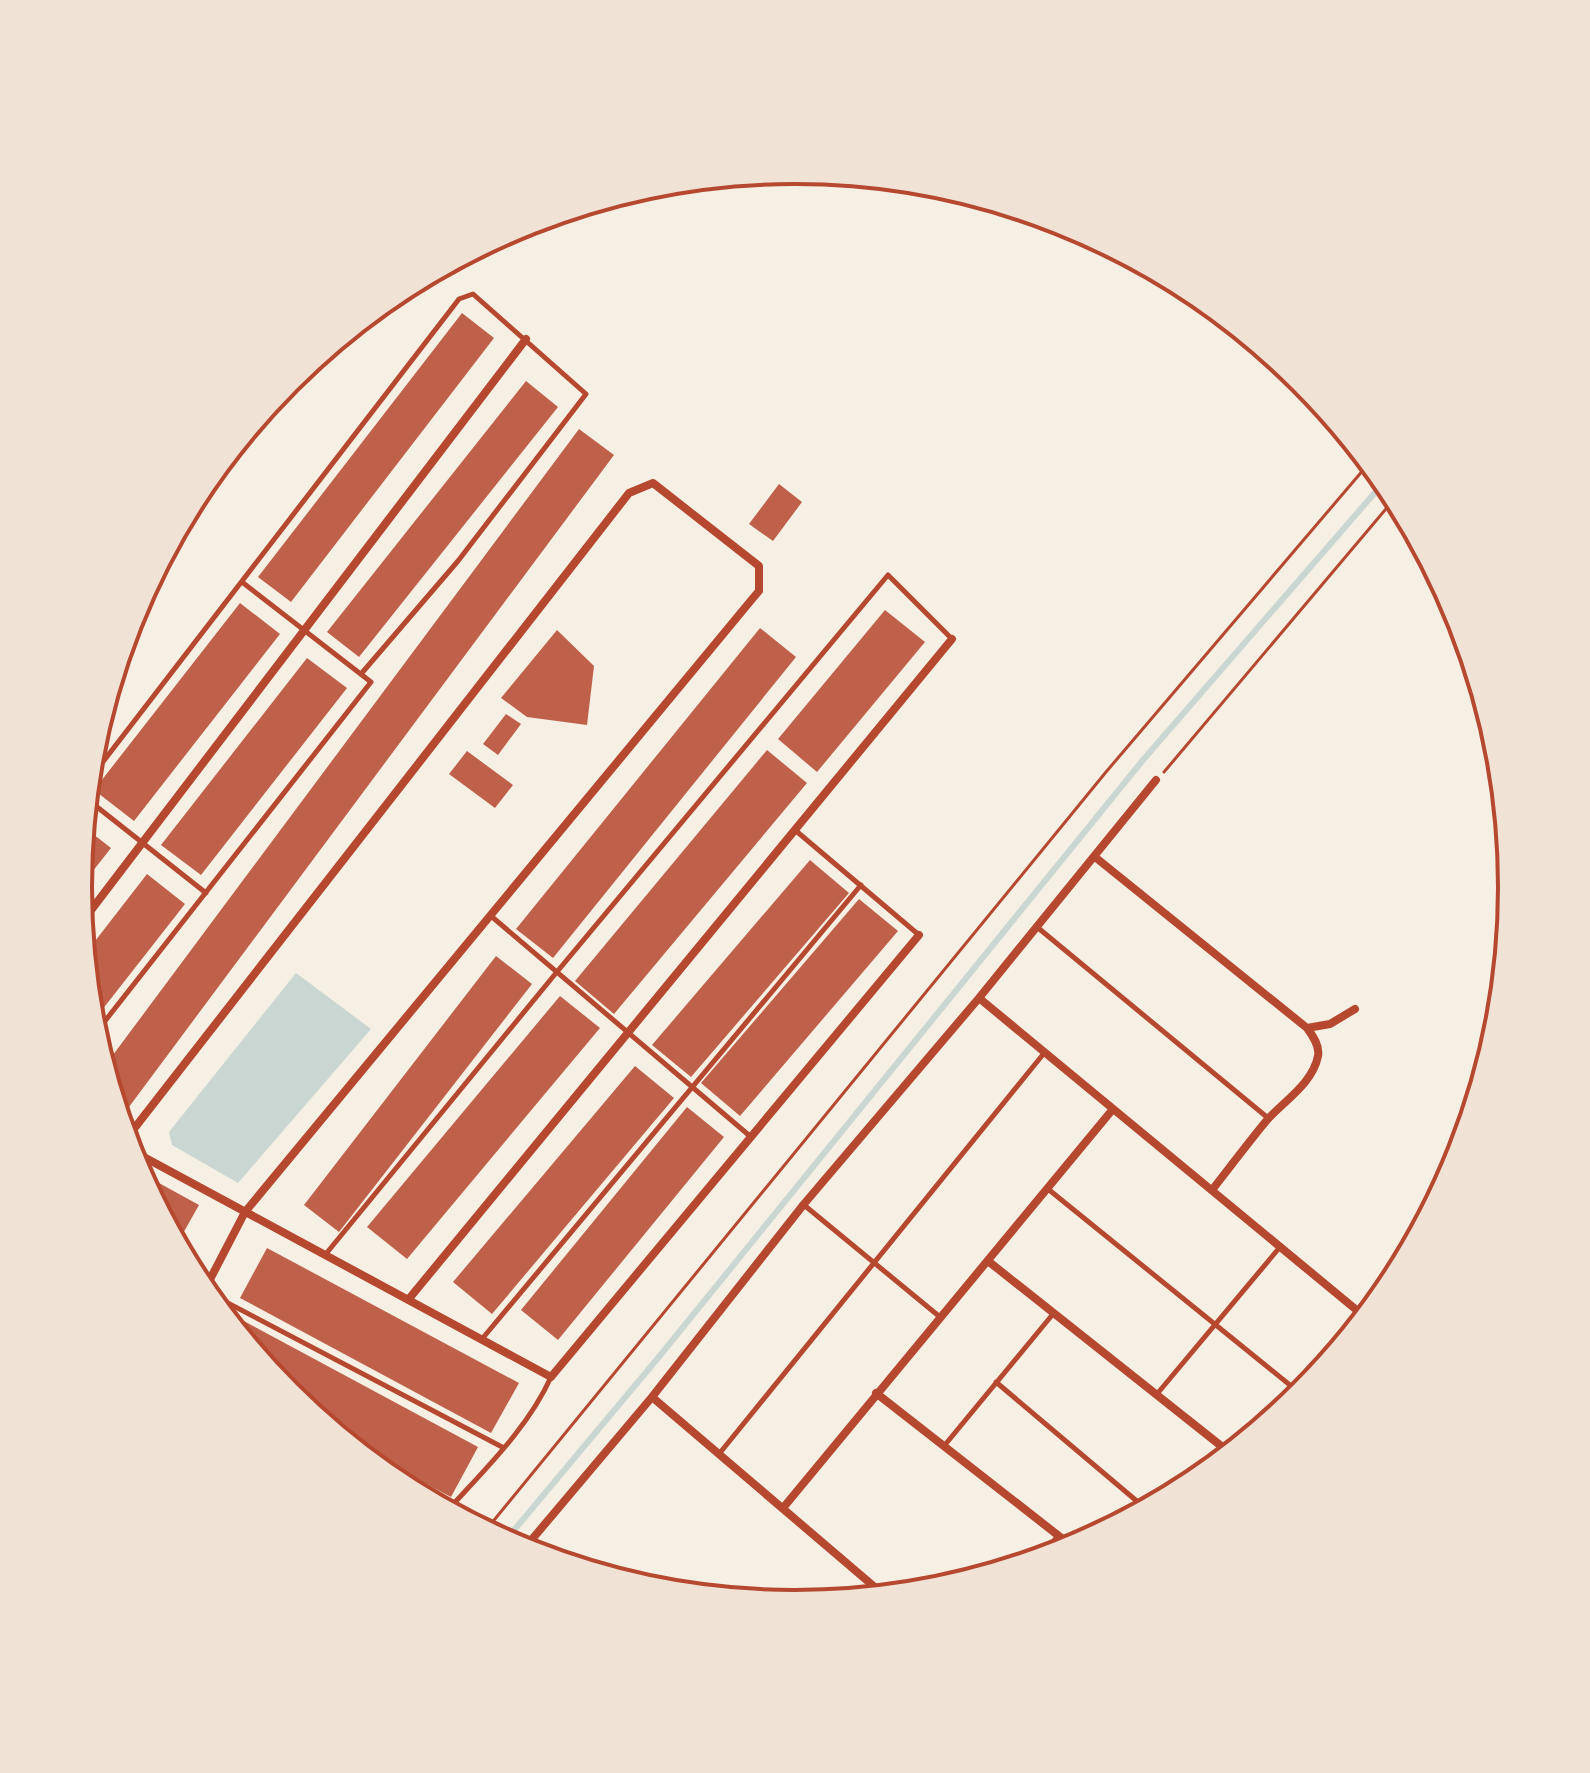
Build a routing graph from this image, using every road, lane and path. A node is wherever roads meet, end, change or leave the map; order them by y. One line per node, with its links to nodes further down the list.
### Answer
1 (526, 339): 4 (lane); 5 (street); 7 (lane)
2 (1362, 471): 62 (path)
3 (1387, 508): 9 (path)
4 (242, 582): 5 (lane); 8 (lane)
5 (305, 630): 7 (lane); 12 (street)
6 (952, 639): 11 (street); 20 (lane)
7 (361, 674): 15 (lane)
8 (104, 761)
9 (1156, 780): 13 (street)
10 (97, 807): 12 (lane)
11 (795, 830): 14 (lane); 25 (street)
12 (142, 843): 15 (lane); 16 (street)
13 (1095, 857): 18 (street); 24 (street)
14 (861, 885): 19 (lane); 27 (lane)
15 (206, 893): 23 (lane)
16 (93, 908)
17 (490, 916): 20 (lane); 30 (street); 36 (street)
18 (1037, 927): 21 (street); 29 (lane)
19 (919, 935): 31 (street)
20 (556, 973): 25 (lane); 38 (lane)
21 (979, 998): 26 (street); 35 (street)
22 (1355, 1009): 24 (street)
23 (105, 1021)
24 (1307, 1028): 29 (street)
25 (628, 1033): 27 (lane); 42 (street)
26 (1045, 1052): 28 (street); 40 (lane)
27 (692, 1087): 31 (lane); 48 (lane)
28 (1113, 1109): 33 (street); 34 (street)
29 (1269, 1118): 34 (street)
30 (135, 1127)
31 (751, 1137): 49 (street)
32 (147, 1159): 36 (street)
33 (1048, 1189): 39 (street); 47 (lane)
34 (1212, 1190): 37 (street)
35 (804, 1204): 40 (lane); 54 (street)
36 (245, 1212): 38 (street); 41 (street)
37 (1280, 1247): 44 (street); 47 (lane)
38 (325, 1255): 42 (street)
39 (988, 1261): 45 (street); 46 (street)
40 (874, 1262): 46 (lane); 58 (lane)
41 (211, 1278)
42 (408, 1300): 48 (street)
43 (230, 1305): 57 (lane)
44 (1356, 1310)
45 (1054, 1313): 50 (lane); 53 (street)
46 (940, 1317): 52 (street)
47 (1215, 1324): 51 (lane); 53 (lane)
48 (481, 1339): 49 (street)
49 (551, 1377): 57 (lane)
50 (996, 1382): 55 (lane); 59 (lane)
51 (1290, 1385)
52 (876, 1393): 55 (street); 61 (street)
53 (1156, 1395): 56 (street)
54 (652, 1397): 58 (street); 65 (street)
55 (944, 1446): 63 (street)
56 (1221, 1446)
57 (504, 1448): 60 (lane)
58 (719, 1454): 61 (street)
59 (1136, 1500)
60 (455, 1502)
61 (783, 1508): 67 (street)
62 (493, 1521)
63 (1058, 1535): 64 (street); 66 (lane)
64 (1061, 1537)
65 (533, 1538)
66 (1054, 1540)
67 (872, 1585)

